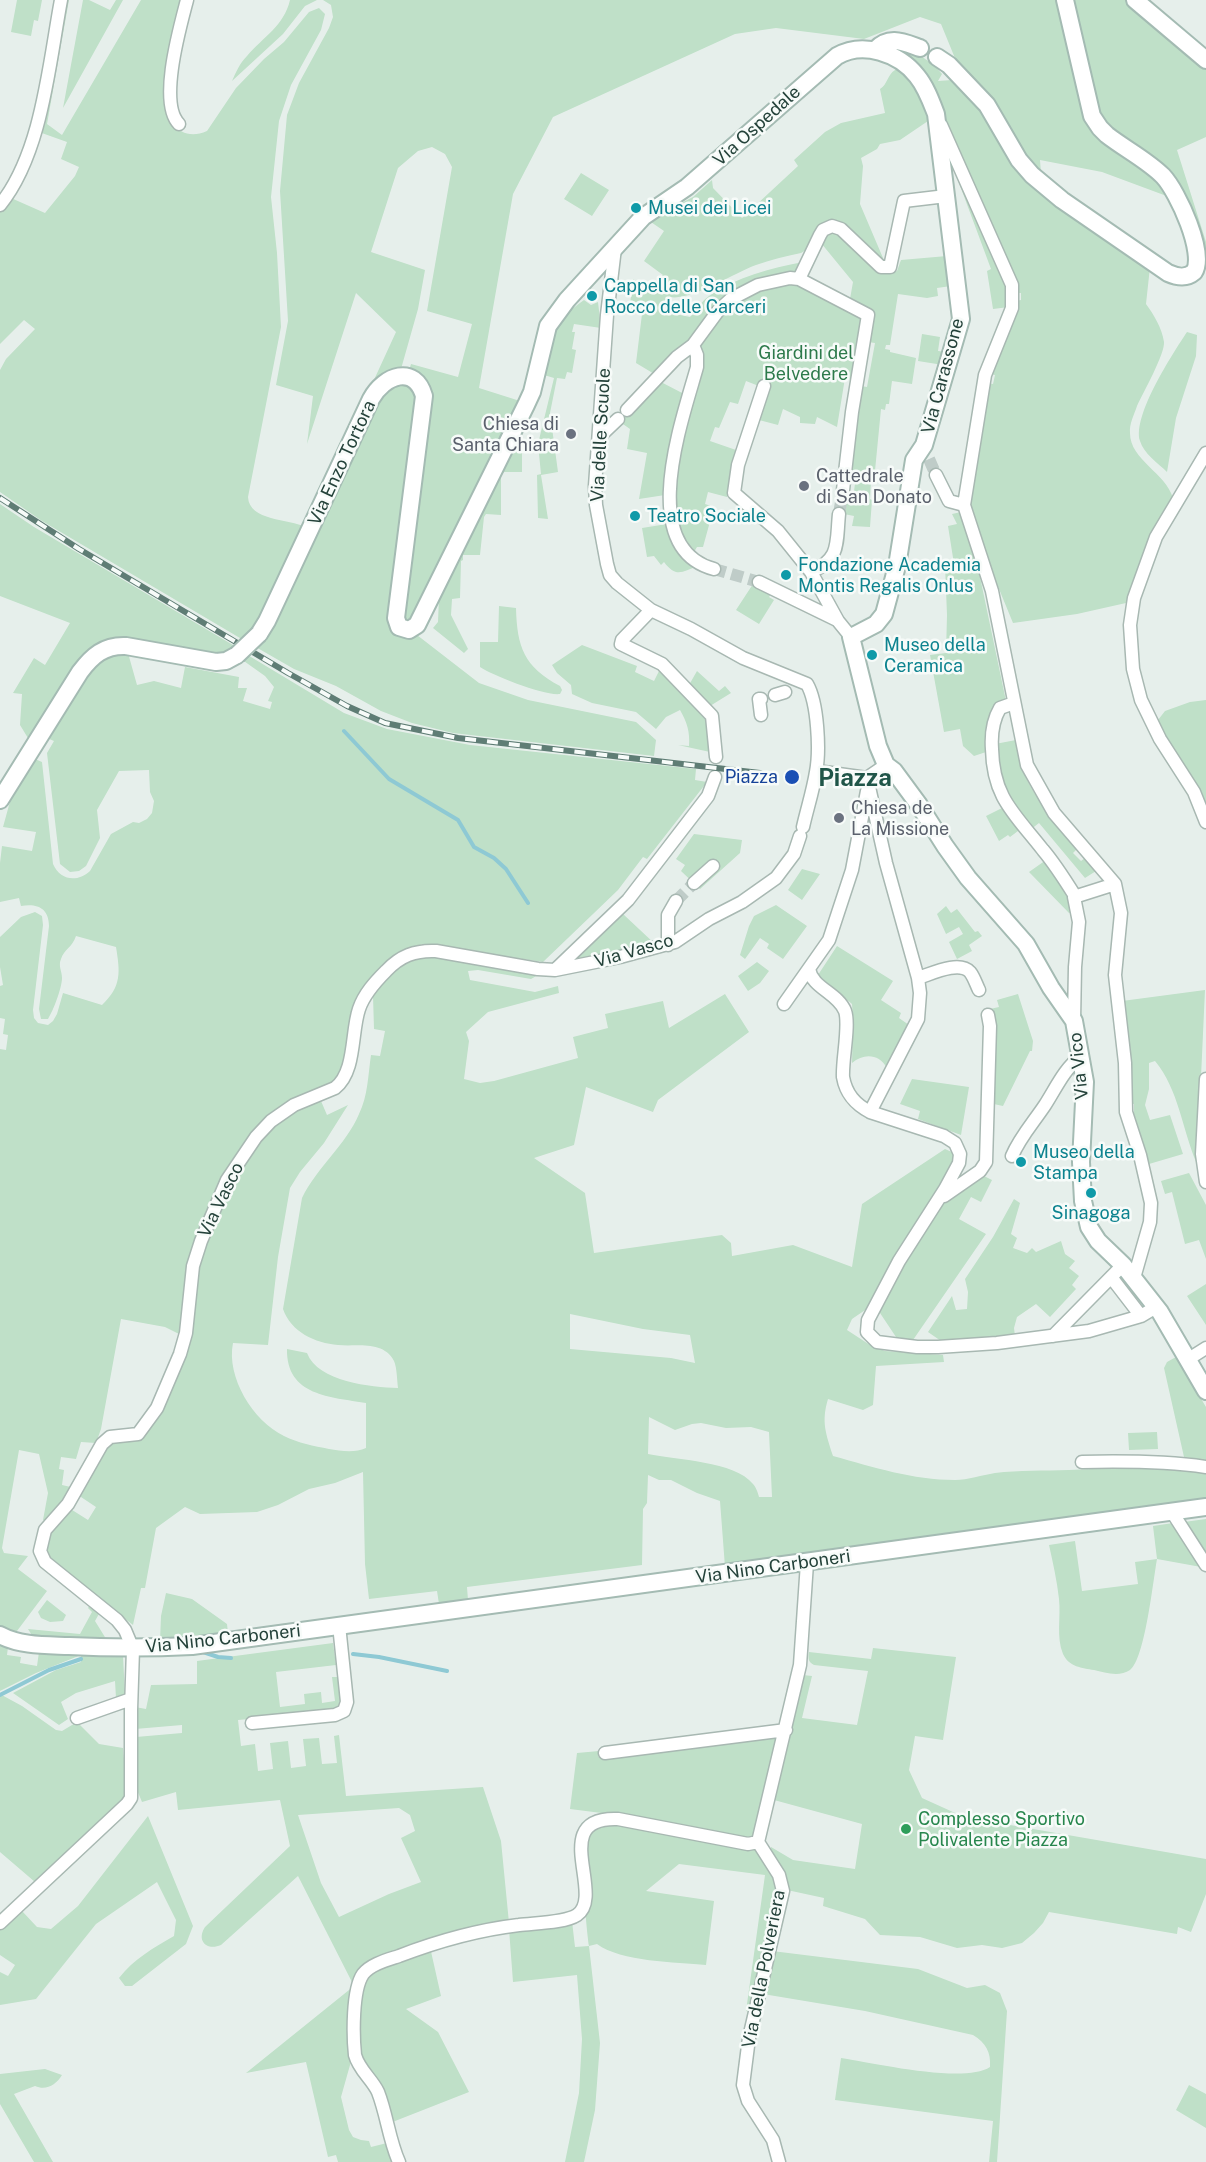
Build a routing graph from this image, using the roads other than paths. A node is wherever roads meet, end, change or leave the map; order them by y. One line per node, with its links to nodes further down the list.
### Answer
1 (61, 0): 12 (street)
2 (187, 0): 10 (street)
3 (1065, 0): 7 (street)
4 (1135, 0): 8 (street)
5 (920, 48): 6 (street, Via Ospedale)
6 (875, 50): 9 (street, Via Carassone); 13 (street, Via Ospedale)
7 (937, 57)
8 (1206, 60)
9 (936, 114): 11 (street, Via Carassone); 22 (street)
10 (179, 124)
11 (946, 196): 14 (street); 29 (street, Via Carassone)
12 (0, 205)
13 (615, 248): 15 (street, Via Ospedale); 18 (street, Via delle Scuole)
14 (799, 279): 16 (street); 21 (street)
15 (567, 300): 41 (street, Via Enzo Tortora, bridge)
16 (693, 345): 18 (street); 24 (street)
17 (764, 386): 25 (street)
18 (599, 438): 27 (street, Via delle Scuole)
19 (1206, 453): 43 (street)
20 (936, 475): 22 (street)
21 (843, 490)
22 (964, 505): 33 (street)
23 (840, 514): 25 (street)
24 (714, 569)
25 (811, 572): 28 (street)
26 (759, 582): 28 (street)
27 (651, 610): 30 (street, Via delle Scuole); 35 (street)
28 (838, 621): 29 (street)
29 (851, 637): 36 (street)
30 (805, 683): 31 (street); 37 (street, Via Vasco)
31 (784, 692)
32 (761, 699): 34 (street)
33 (1014, 703): 42 (street); 46 (street)
34 (761, 715)
35 (716, 757)
36 (886, 765): 40 (street); 58 (street, Via Vico)
37 (817, 771): 40 (street); 50 (street, Via Vasco)
38 (715, 777): 53 (street)
39 (984, 779): 42 (street)
40 (867, 781): 52 (street); 54 (street)
41 (0, 800)
42 (1005, 803): 47 (street)
43 (1206, 822)
44 (713, 866): 45 (street)
45 (694, 883)
46 (1115, 884): 47 (street); 66 (street)
47 (1075, 896): 51 (street)
48 (676, 901): 50 (street)
49 (1071, 923): 51 (street)
50 (668, 945): 53 (street, Via Vasco)
51 (1075, 964): 58 (street)
52 (809, 969): 56 (street); 61 (street)
53 (555, 970): 81 (street, Via Vasco)
54 (918, 978): 55 (street); 61 (street)
55 (979, 990)
56 (784, 1004)
57 (988, 1016): 64 (street)
58 (1074, 1021): 59 (street, Via Vico)
59 (1081, 1056): 62 (street); 65 (street, Via Vico)
60 (1206, 1080): 63 (street)
61 (870, 1112): 64 (street)
62 (1012, 1156)
63 (1206, 1182)
64 (934, 1205): 69 (street)
65 (1117, 1271): 66 (street, Via Vico); 68 (street); 69 (street)
66 (1134, 1278): 67 (street, Via Vico)
67 (1156, 1307): 68 (street); 71 (street, Via Vico)
68 (1141, 1316): 69 (street)
69 (1053, 1336)
70 (1206, 1348): 71 (street)
71 (1188, 1360): 72 (street, Via Vico)
72 (1206, 1391)
73 (1082, 1462): 74 (street)
74 (1206, 1467)
75 (1206, 1507): 76 (street, Via Nino Carboneri)
76 (1172, 1512): 77 (street, Via Nino Carboneri); 78 (street)
77 (807, 1563): 79 (street, Via Nino Carboneri); 85 (street)
78 (1206, 1565)
79 (339, 1625): 81 (street, Via Nino Carboneri); 84 (street)
80 (0, 1635): 81 (street, Via Nino Carboneri)
81 (133, 1649): 82 (street)
82 (131, 1700): 83 (street); 88 (street)
83 (77, 1718)
84 (252, 1723)
85 (786, 1730): 86 (street); 87 (street)
86 (605, 1753)
87 (758, 1842): 89 (street); 90 (street, Via della Polveriera)
88 (0, 1923)
89 (399, 2162)
90 (779, 2162)

